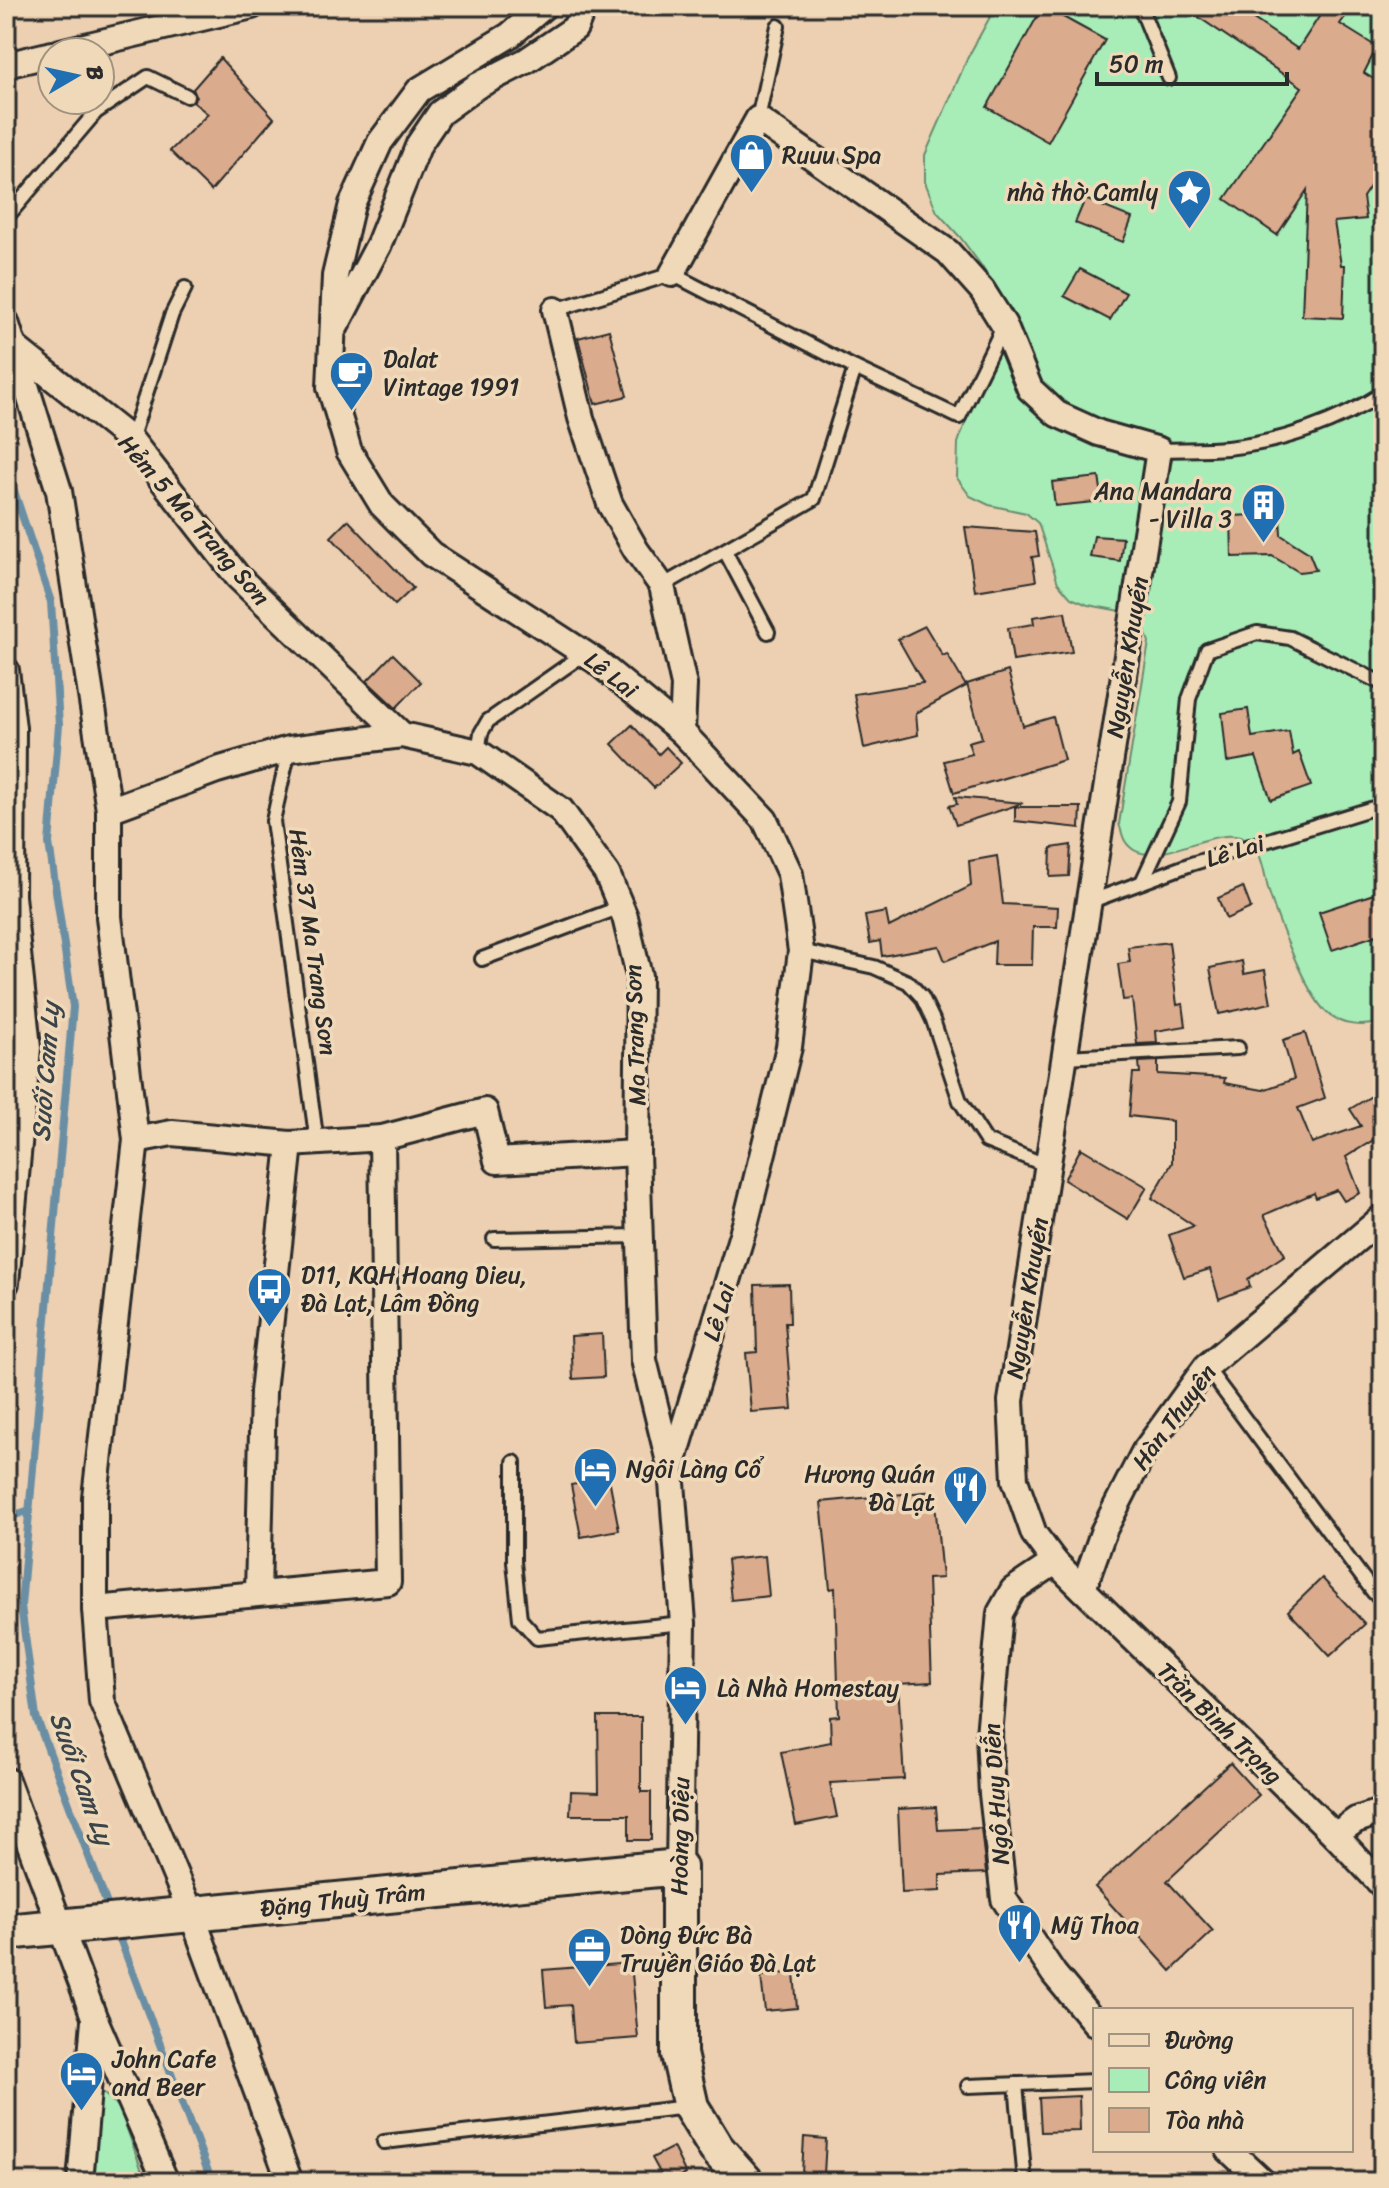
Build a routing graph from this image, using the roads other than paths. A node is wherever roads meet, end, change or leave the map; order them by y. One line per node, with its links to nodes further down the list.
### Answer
1 (252, 6): 6 (street)
2 (544, 6): 18 (street, Lê Lai)
3 (584, 6): 18 (street)
4 (1140, 6): 9 (lane)
5 (778, 26): 11 (lane)
6 (116, 39)
7 (36, 58): 8 (street)
8 (6, 65)
9 (1169, 78)
10 (187, 96): 12 (lane)
11 (758, 119): 13 (street); 17 (street)
12 (6, 218)
13 (672, 274): 15 (lane); 20 (lane)
14 (185, 288): 22 (lane)
15 (555, 310): 25 (street)
16 (6, 322): 19 (street)
17 (1004, 325): 20 (lane); 23 (street)
18 (331, 335): 27 (street, Lê Lai)
19 (13, 346): 22 (street, Hẻm 5 Ma Trang Sơn); 35 (street)
20 (855, 368): 24 (lane)
21 (1383, 393): 23 (lane)
22 (131, 440): 31 (street, Hẻm 5 Ma Trang Sơn)
23 (1159, 450): 37 (street, Nguyễn Khuyến)
24 (725, 551): 25 (lane); 26 (lane)
25 (662, 586): 30 (street)
26 (768, 632)
27 (584, 654): 30 (street, Lê Lai); 33 (lane)
28 (6, 670): 52 (street)
29 (1383, 684): 36 (lane)
30 (682, 732): 39 (street, Lê Lai)
31 (402, 735): 32 (street, Ma Trang Sơn); 33 (street, Ma Trang Sơn)
32 (289, 749): 35 (street, Ma Trang Sơn); 45 (lane, Hẻm 37 Ma Trang Sơn)
33 (478, 752): 38 (street, Ma Trang Sơn)
34 (1383, 805): 36 (lane, Lê Lai)
35 (109, 810): 44 (street)
36 (1142, 882): 37 (lane, Lê Lai)
37 (1089, 902): 42 (street, Nguyễn Khuyến)
38 (621, 907): 40 (lane); 47 (street, Ma Trang Sơn)
39 (801, 951): 48 (lane); 55 (street, Lê Lai)
40 (482, 959)
41 (1238, 1048): 42 (lane)
42 (1065, 1057): 48 (street, Nguyễn Khuyến)
43 (382, 1138): 45 (street); 47 (street); 58 (street)
44 (136, 1140): 46 (street); 60 (street)
45 (317, 1143): 46 (street)
46 (290, 1144): 58 (street)
47 (637, 1153): 50 (street, Ma Trang Sơn)
48 (1048, 1166): 56 (street, Nguyễn Khuyến)
49 (1383, 1217): 53 (street, Hàn Thuyên)
50 (639, 1236): 51 (lane); 55 (street, Ma Trang Sơn)
51 (494, 1239)
52 (6, 1283)
53 (1206, 1367): 57 (street, Hàn Thuyên); 59 (lane)
54 (514, 1462): 61 (lane)
55 (671, 1470): 61 (street, Hoàng Diệu)
56 (1055, 1562): 57 (street, Trần Bình Trọng); 71 (street, Ngô Huy Diễn)
57 (1083, 1589): 64 (street, Trần Bình Trọng)
58 (258, 1593): 60 (street)
59 (1374, 1593)
60 (95, 1609): 67 (street)
61 (683, 1623): 65 (street, Hoàng Diệu)
62 (6, 1780): 68 (street)
63 (1383, 1811): 64 (street)
64 (1335, 1835): 66 (street, Trần Bình Trọng)
65 (679, 1867): 67 (street, Đặng Thuỳ Trâm); 75 (street, Hoàng Diệu)
66 (1383, 1886)
67 (192, 1915): 68 (street, Đặng Thuỳ Trâm); 80 (street)
68 (60, 1928): 69 (street, Đặng Thuỳ Trâm); 70 (street)
69 (6, 1932)
70 (94, 2017): 78 (street); 79 (street)
71 (1093, 2021)
72 (1093, 2081): 73 (lane)
73 (1016, 2084): 74 (lane); 82 (lane)
74 (968, 2086)
75 (691, 2107): 76 (lane); 81 (street, Hoàng Diệu)
76 (384, 2142)
77 (1231, 2152): 83 (street)
78 (80, 2182)
79 (166, 2182)
80 (290, 2182)
81 (746, 2182)
82 (1025, 2182)
83 (1263, 2182)

